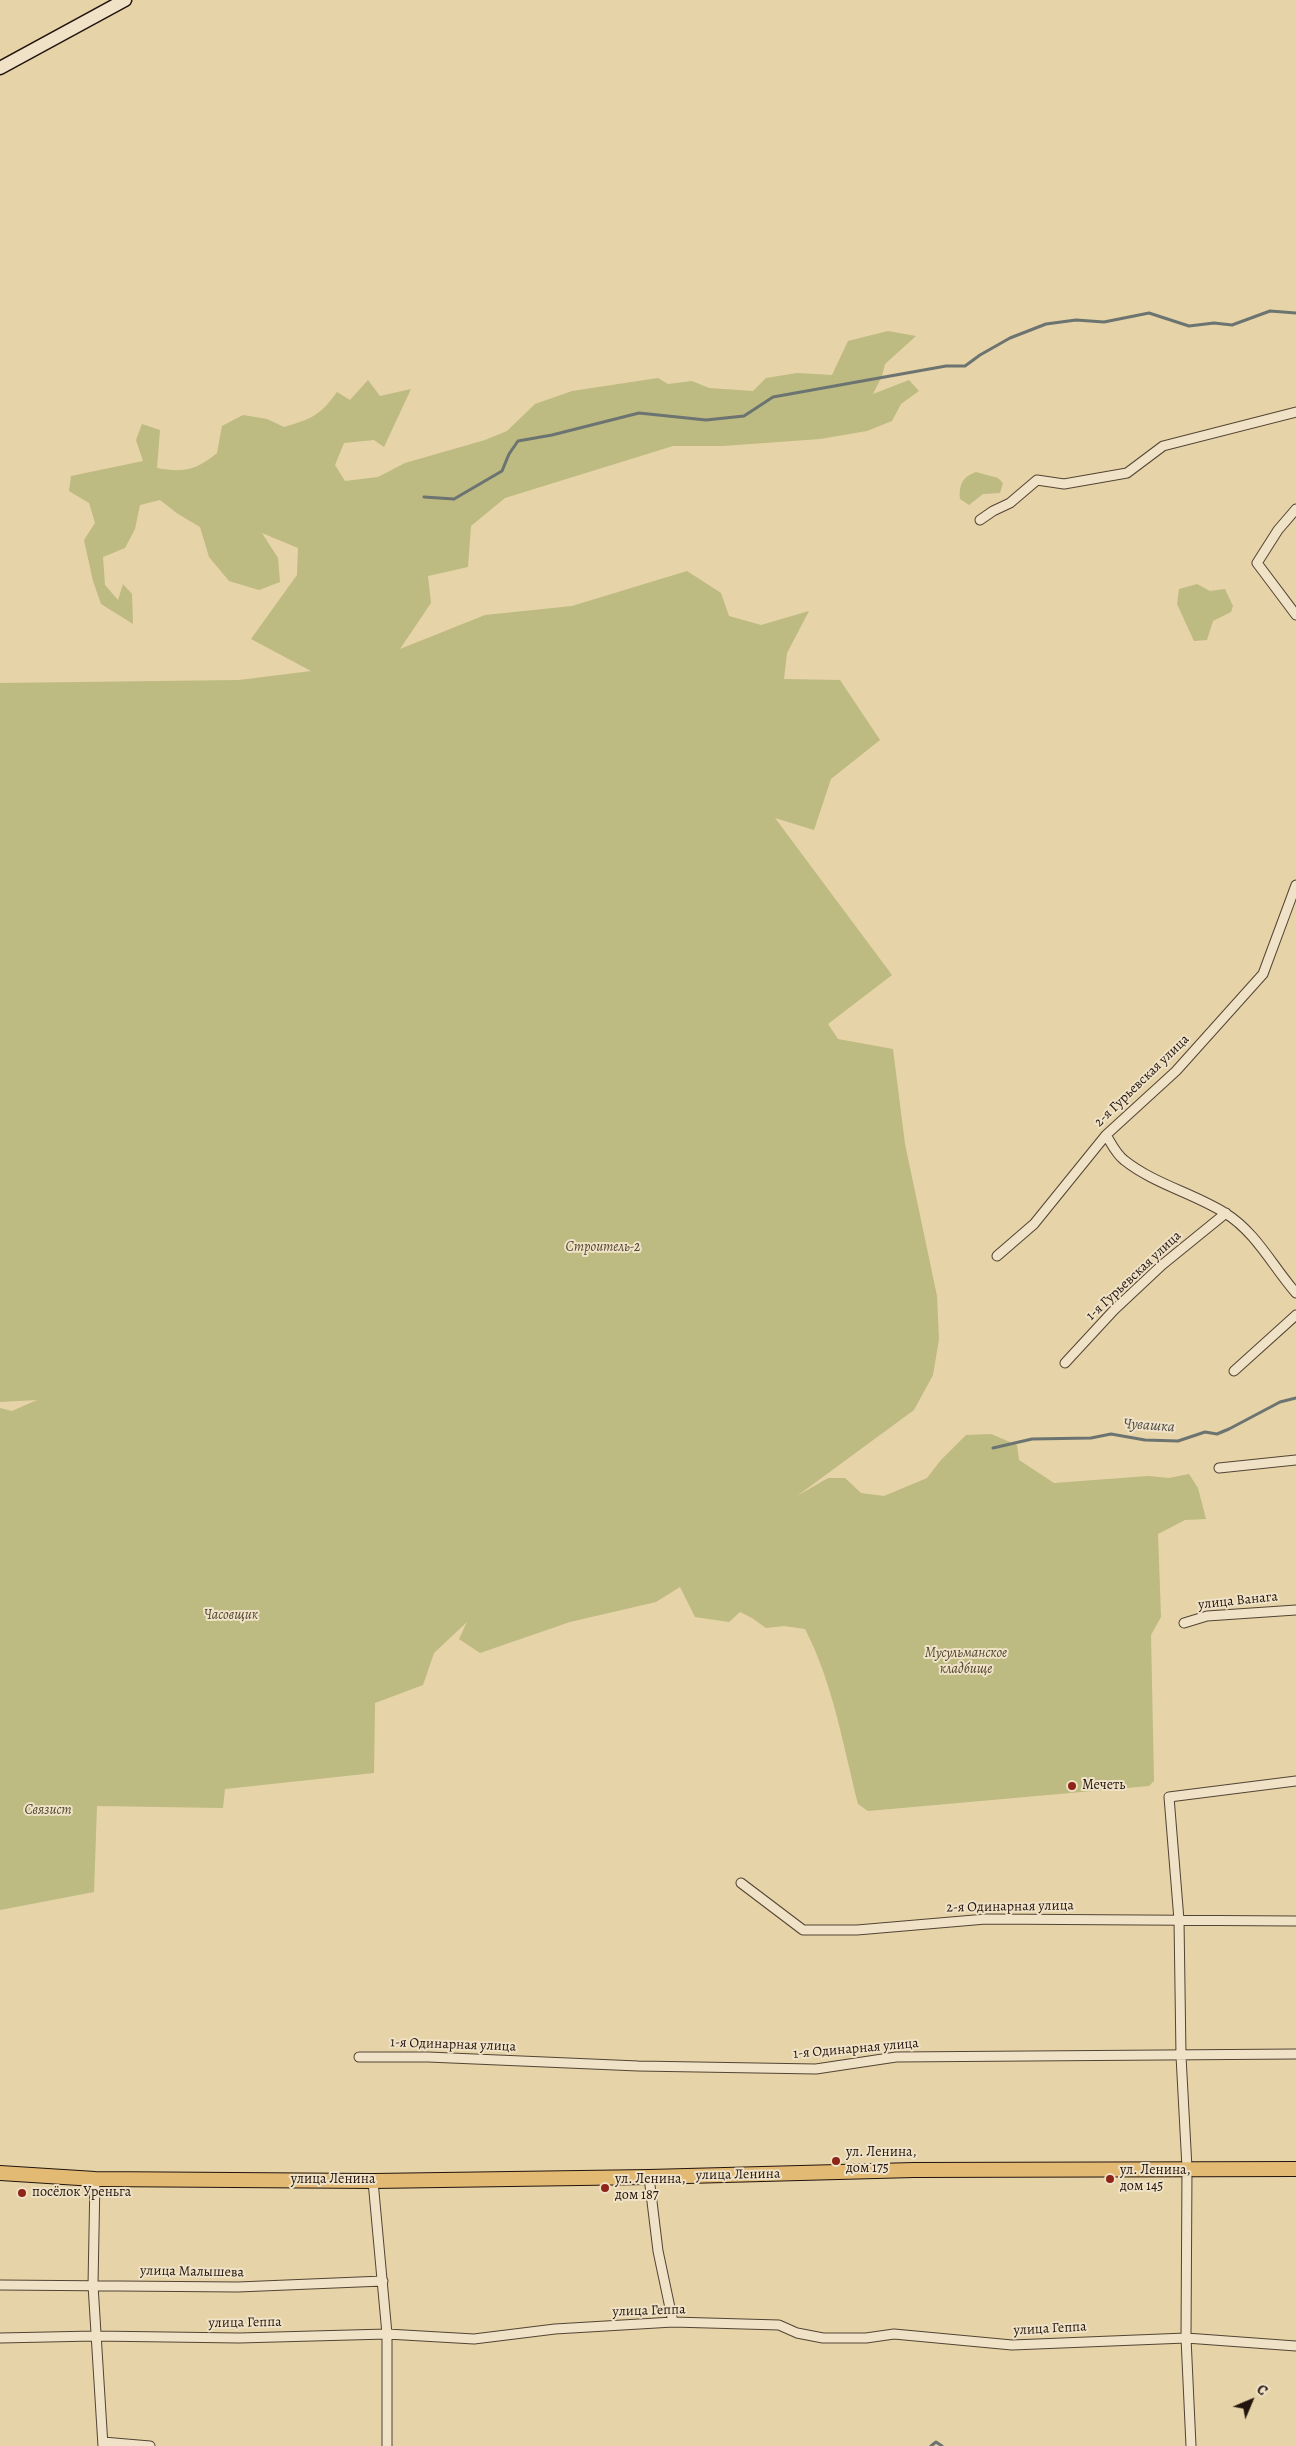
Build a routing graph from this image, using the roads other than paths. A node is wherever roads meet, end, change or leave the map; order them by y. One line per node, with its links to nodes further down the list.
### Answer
1 (125, 0): 2 (main road)
2 (0, 68)
3 (1296, 412): 5 (street)
4 (1296, 509): 6 (street)
5 (980, 520)
6 (1296, 615)
7 (1296, 885): 8 (street, 2-я Гурьевская улица)
8 (1106, 1135): 9 (street); 10 (street, 2-я Гурьевская улица)
9 (1226, 1213): 11 (street); 13 (street, 1-я Гурьевская улица)
10 (997, 1256)
11 (1296, 1293)
12 (1296, 1315): 14 (street)
13 (1065, 1363)
14 (1234, 1371)
15 (1296, 1460): 16 (street)
16 (1219, 1468)
17 (1296, 1610): 18 (street, улица Ванага)
18 (1184, 1623)
19 (1296, 1781): 21 (street)
20 (741, 1884): 21 (street, 2-я Одинарная улица)
21 (1179, 1920): 22 (street, 2-я Одинарная улица); 24 (street)
22 (1296, 1921)
23 (1296, 2054): 24 (street, 1-я Одинарная улица)
24 (1181, 2056): 25 (street, 1-я Одинарная улица); 26 (street)
25 (359, 2057)
26 (1187, 2168): 27 (main road, улица Ленина); 29 (main road, улица Ленина); 39 (street)
27 (1296, 2169)
28 (0, 2173): 30 (main road, улица Ленина)
29 (649, 2177): 31 (main road, улица Ленина); 35 (street)
30 (95, 2179): 31 (main road, улица Ленина); 34 (street)
31 (373, 2180): 32 (street)
32 (383, 2281): 34 (street, улица Малышева); 36 (street)
33 (0, 2285): 34 (street, улица Малышева)
34 (93, 2285): 37 (street)
35 (673, 2322): 36 (street, улица Геппа); 39 (street, улица Геппа)
36 (387, 2334): 37 (street, улица Геппа); 43 (street)
37 (95, 2336): 38 (street, улица Геппа); 41 (street)
38 (0, 2338)
39 (1186, 2338): 40 (street, улица Геппа); 44 (street)
40 (1296, 2346)
41 (103, 2444): 42 (street)
42 (150, 2446)
43 (388, 2446)
44 (1191, 2446)

